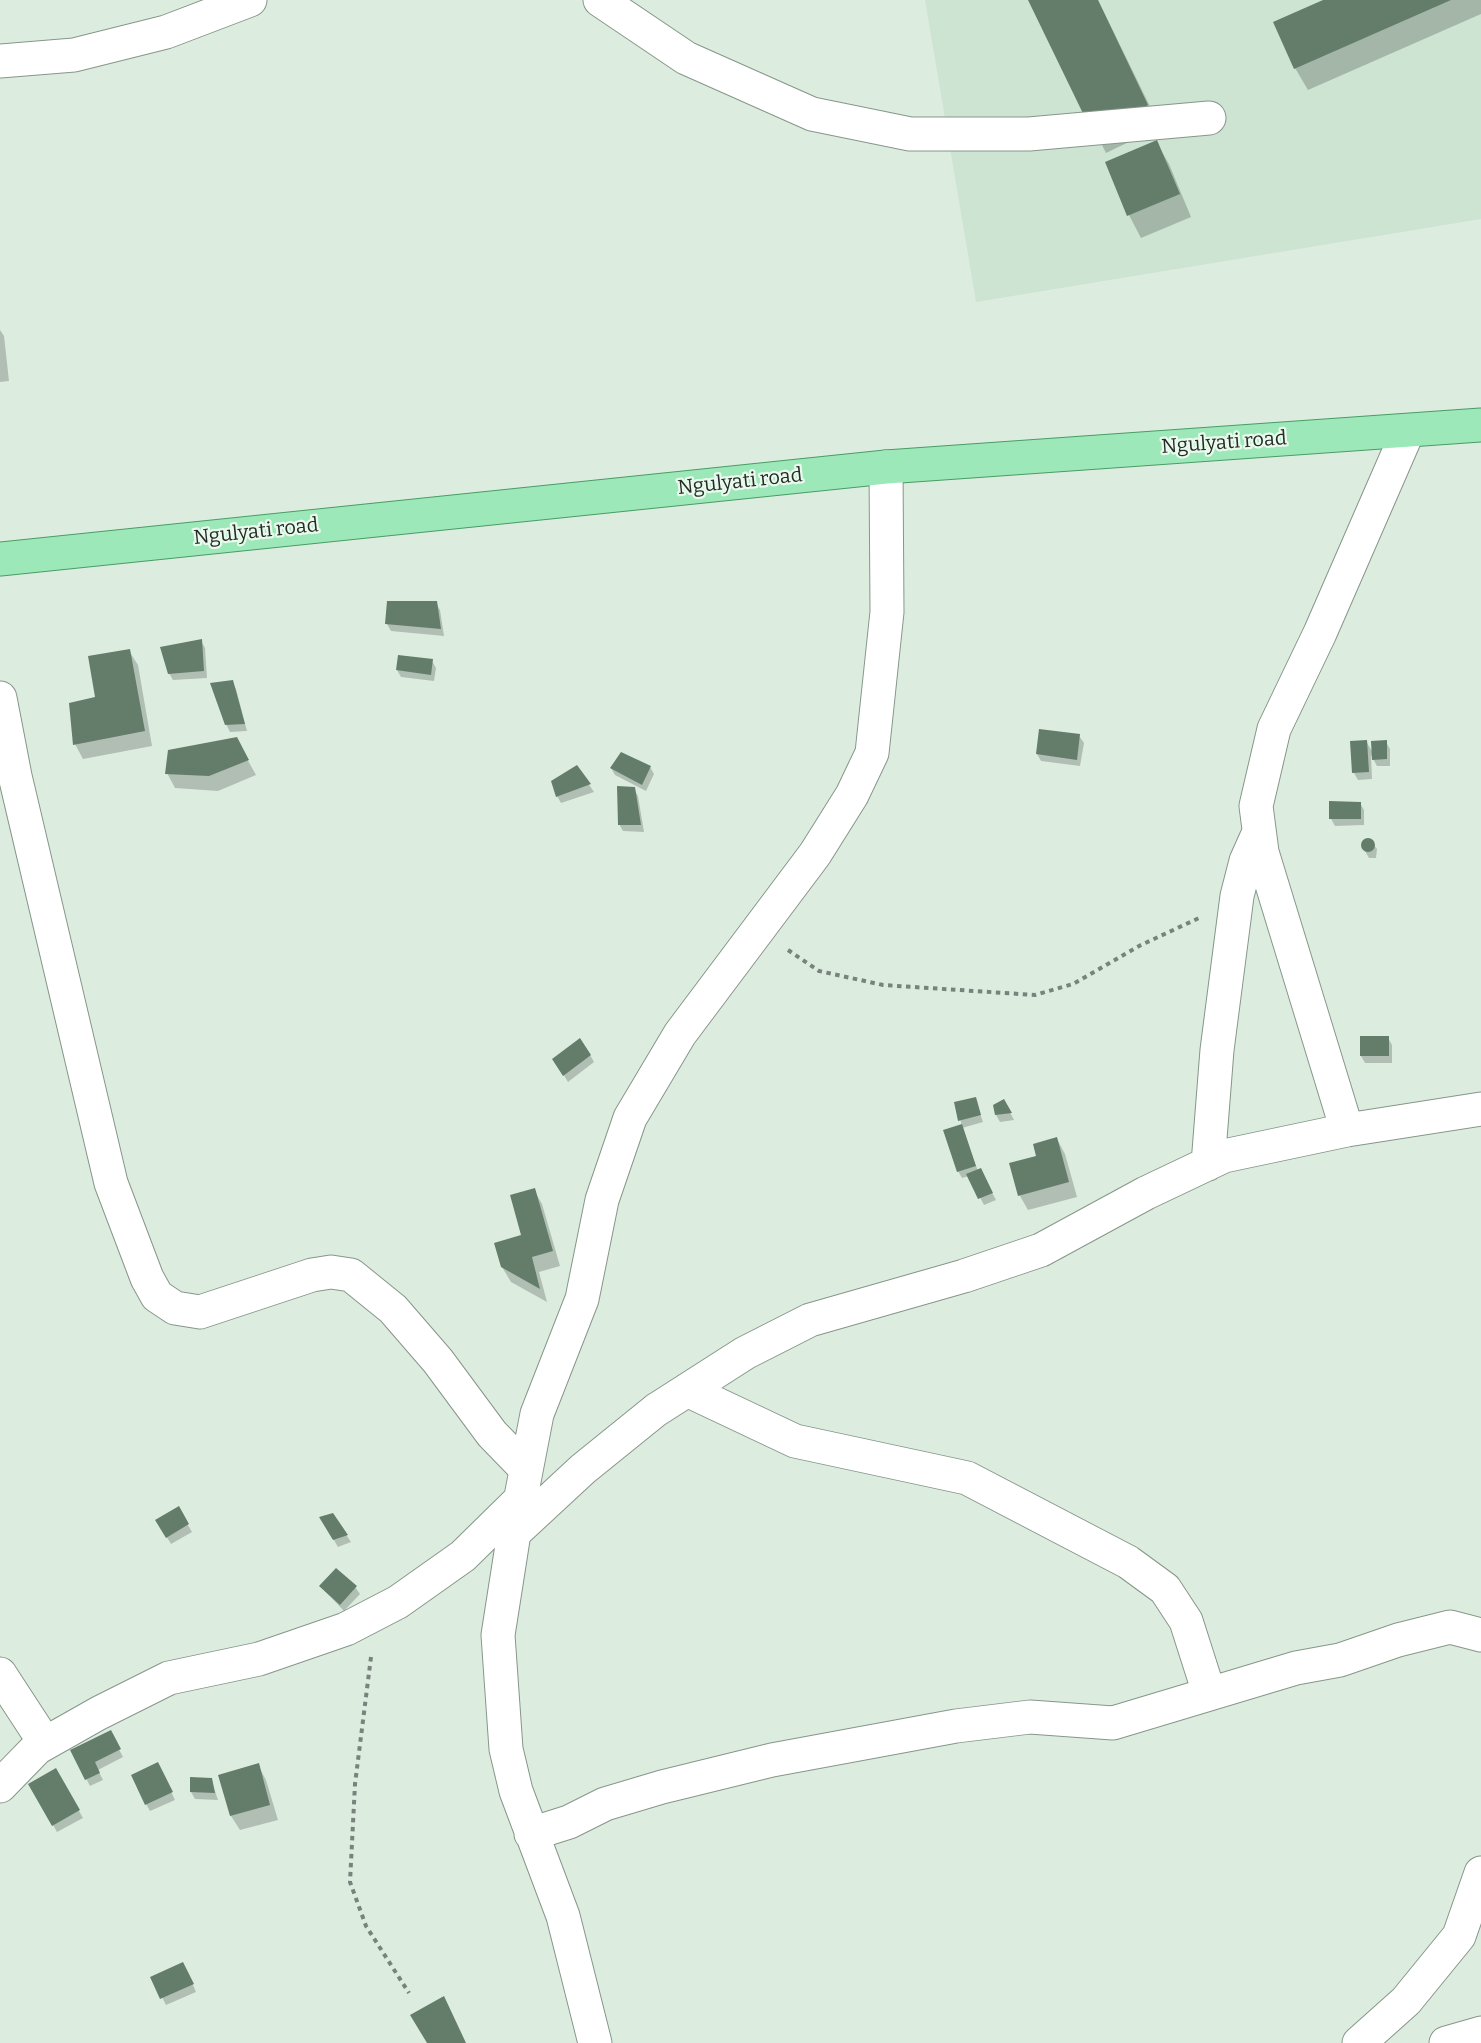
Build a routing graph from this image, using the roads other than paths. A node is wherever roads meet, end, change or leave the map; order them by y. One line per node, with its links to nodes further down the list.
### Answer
1 (250, 0): 3 (street)
2 (600, 0): 4 (street)
3 (0, 61)
4 (1209, 118)
5 (1481, 425): 6 (main road, Ngulyati road)
6 (1408, 431): 7 (main road, Ngulyati road); 11 (street)
7 (886, 467): 8 (main road, Ngulyati road); 16 (street)
8 (0, 559)
9 (0, 698): 10 (street)
10 (3, 735): 16 (street)
11 (1259, 832): 13 (street); 14 (street)
12 (1481, 1109): 13 (street)
13 (1347, 1130): 14 (street)
14 (1208, 1164): 15 (street)
15 (687, 1389): 17 (street); 20 (street)
16 (523, 1484): 17 (street); 21 (street)
17 (514, 1533): 23 (street)
18 (1481, 1635): 20 (street)
19 (0, 1674): 21 (street)
20 (1209, 1694): 23 (street)
21 (45, 1743): 22 (street)
22 (0, 1786)
23 (531, 1834): 26 (street)
24 (1481, 1873): 27 (street)
25 (1481, 2032): 28 (street)
26 (595, 2043)
27 (1359, 2043)
28 (1446, 2043)

